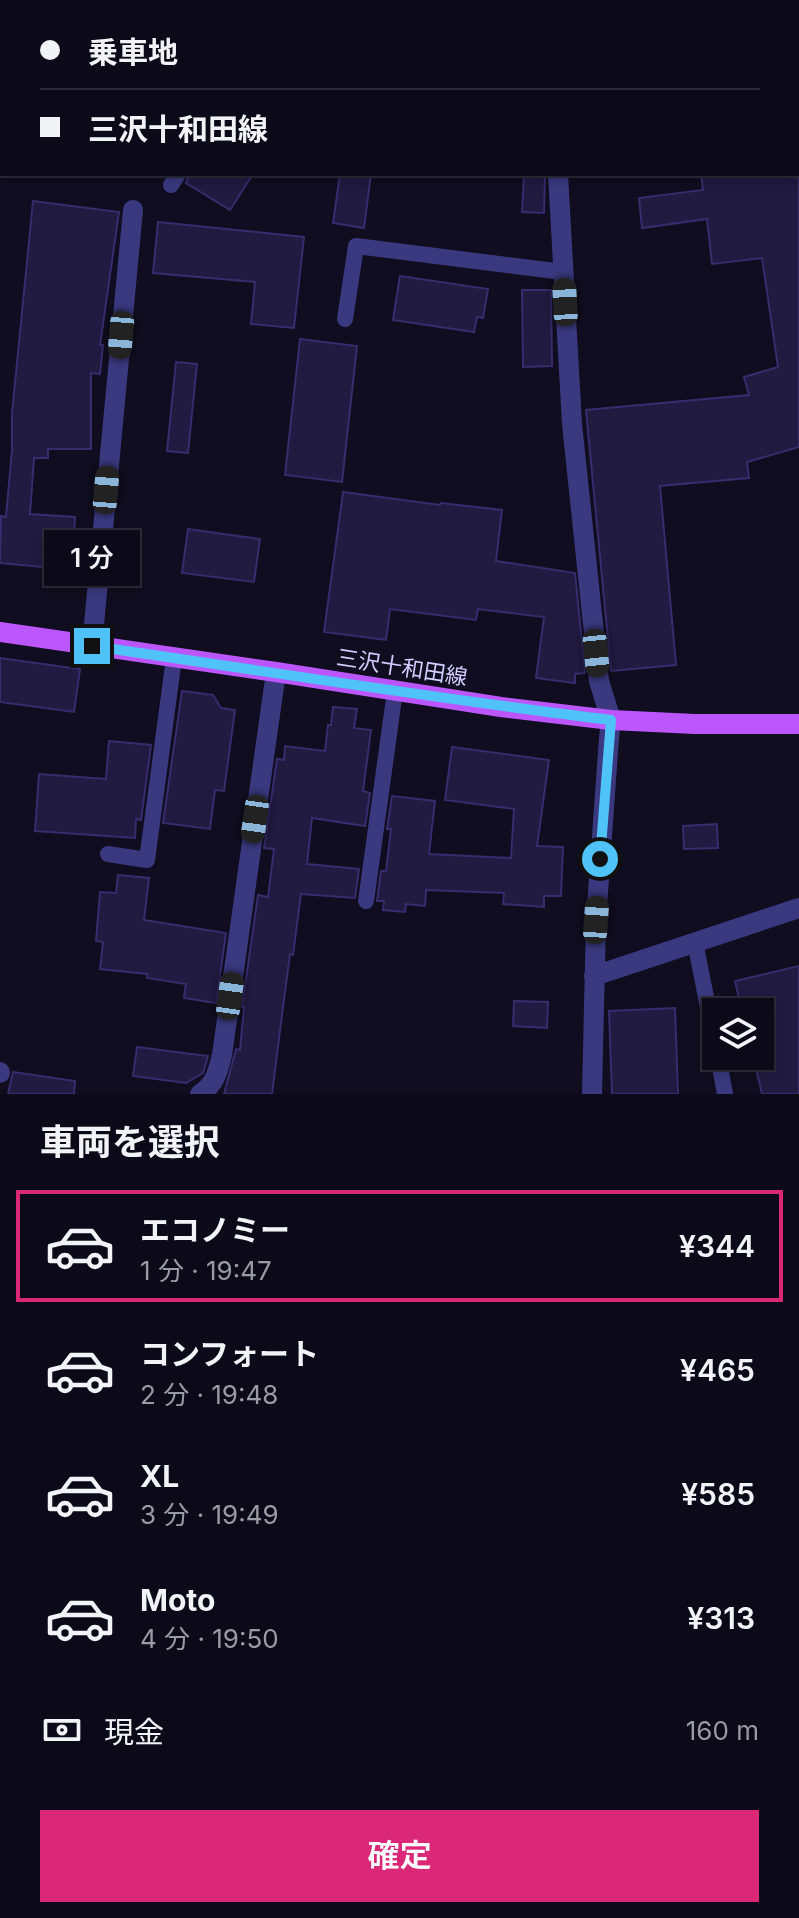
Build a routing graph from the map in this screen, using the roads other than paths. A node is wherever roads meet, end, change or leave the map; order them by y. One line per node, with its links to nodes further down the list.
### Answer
1 (558, 176): 3 (street)
2 (133, 210): 6 (street)
3 (563, 272): 4 (lane); 10 (street)
4 (345, 319)
5 (0, 632): 6 (main road, 三沢十和田線)
6 (92, 646): 7 (main road, 三沢十和田線)
7 (174, 658): 8 (main road, 三沢十和田線); 12 (lane)
8 (276, 672): 9 (main road, 三沢十和田線); 19 (street)
9 (395, 691): 10 (main road, 三沢十和田線); 13 (lane)
10 (611, 720): 11 (main road, 三沢十和田線); 16 (street)
11 (799, 724)
12 (108, 854)
13 (366, 901)
14 (799, 908): 15 (street)
15 (695, 942): 16 (street); 17 (lane)
16 (594, 976): 20 (street)
17 (706, 998)
18 (721, 1070): 21 (lane)
19 (200, 1094)
20 (592, 1094)
21 (725, 1094)

